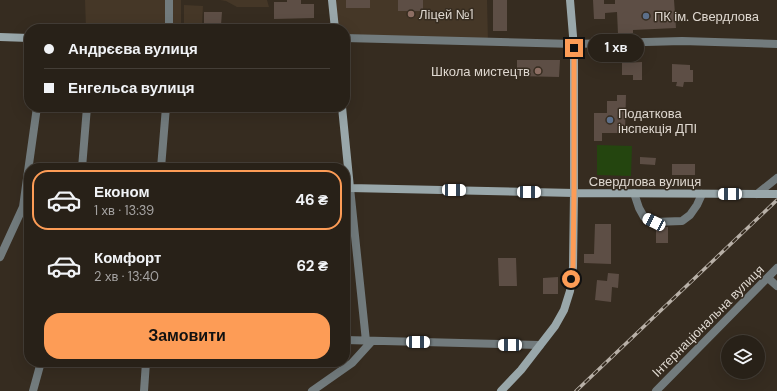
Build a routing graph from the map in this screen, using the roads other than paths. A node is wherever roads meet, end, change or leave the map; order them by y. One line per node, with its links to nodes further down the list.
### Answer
1 (169, 0): 4 (street)
2 (332, 0): 5 (street)
3 (570, 0): 9 (street)
4 (169, 24)
5 (334, 24)
6 (0, 37): 7 (street)
7 (24, 38)
8 (350, 38): 9 (street)
9 (574, 44): 10 (street); 21 (street)
10 (777, 44)
11 (36, 112): 15 (street)
12 (87, 112): 16 (street)
13 (166, 112): 17 (street)
14 (342, 112): 18 (street)
15 (29, 163)
16 (82, 163)
17 (161, 163)
18 (345, 163)
19 (777, 178): 24 (street)
20 (350, 188): 21 (street, Свердлова вулиця)
21 (574, 193): 22 (street, Свердлова вулиця); 34 (street)
22 (634, 193): 23 (street, Свердлова вулиця); 23 (street)
23 (702, 194): 24 (street, Свердлова вулиця)
24 (757, 194): 25 (street, Свердлова вулиця)
25 (777, 194)
26 (24, 200): 28 (street)
27 (350, 209): 33 (street)
28 (0, 257)
29 (777, 268): 30 (street, Інтернаціональна вулиця)
30 (768, 278): 31 (street); 43 (street, Інтернаціональна вулиця)
31 (777, 286)
32 (350, 340): 33 (street)
33 (369, 341): 34 (street); 35 (street)
34 (540, 345): 42 (street)
35 (350, 364)
36 (40, 367): 39 (street)
37 (146, 367): 40 (street)
38 (346, 367): 41 (street)
39 (33, 391)
40 (144, 391)
41 (312, 391)
42 (501, 391)
43 (656, 391)

